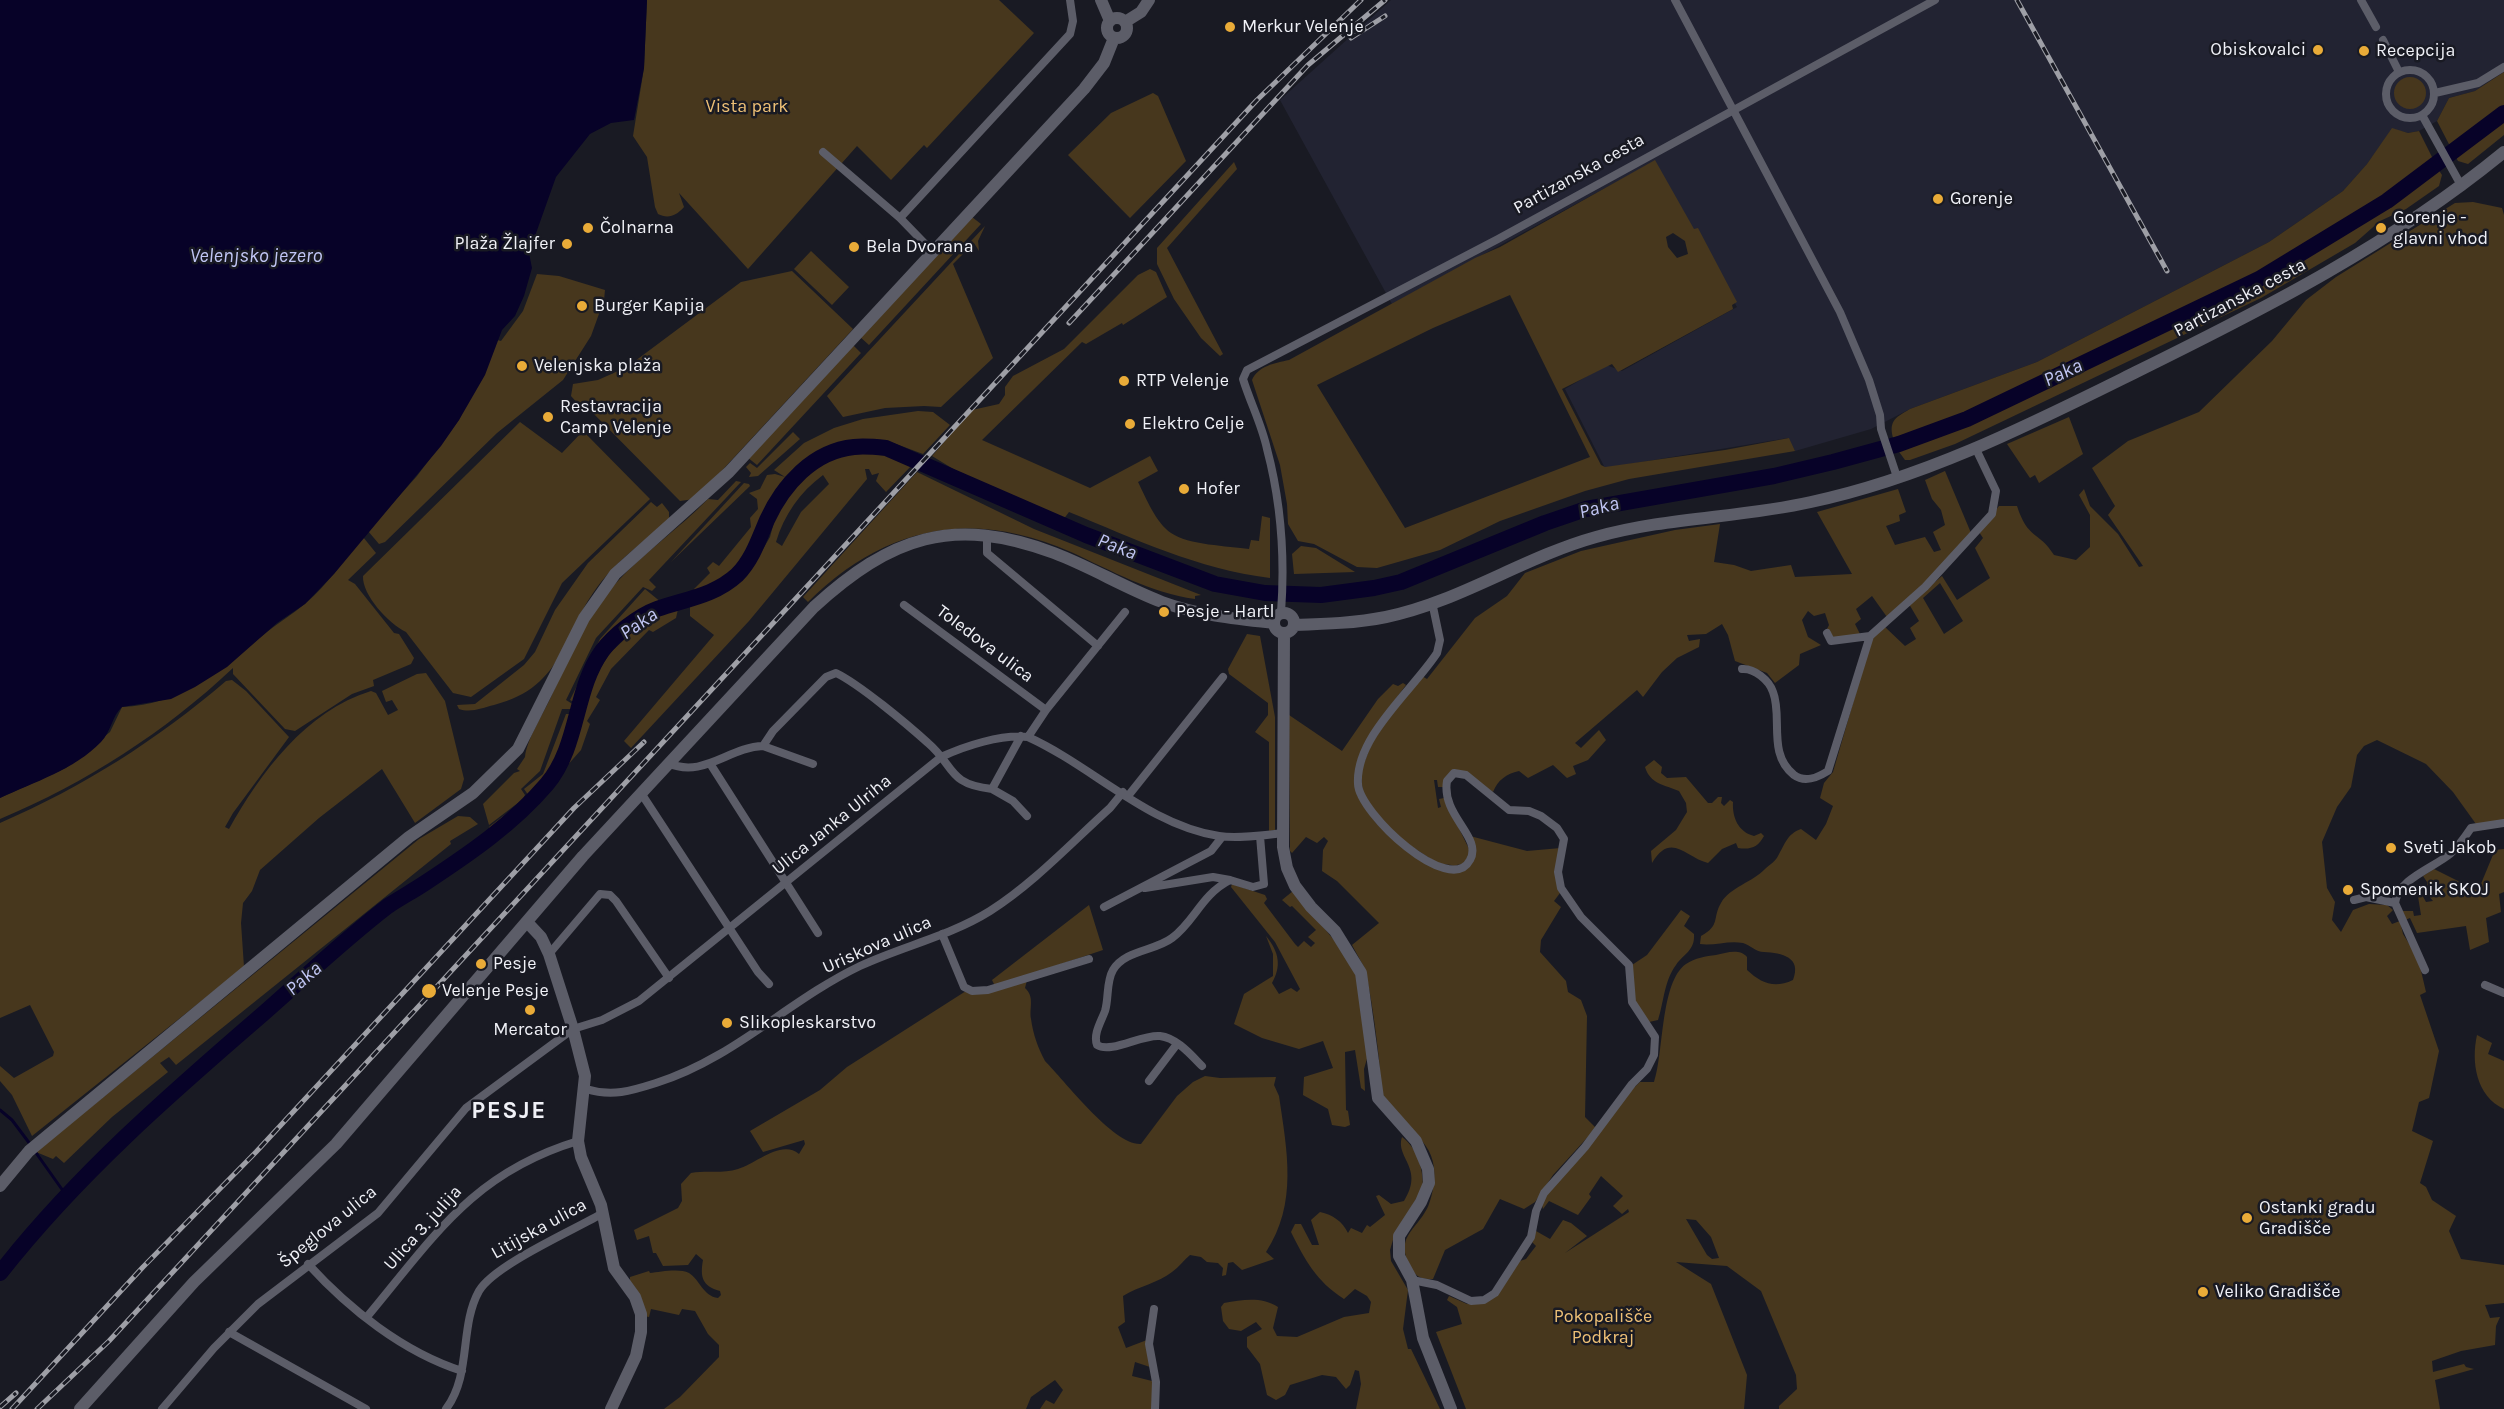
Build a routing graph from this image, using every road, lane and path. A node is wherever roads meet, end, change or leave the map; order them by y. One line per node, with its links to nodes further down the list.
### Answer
1 (1070, 0): 20 (street)
2 (1101, 0): 7 (street)
3 (1149, 0): 8 (street)
4 (1675, 0): 15 (street)
5 (1935, 0): 15 (street, Partizanska cesta)
6 (2361, 0): 9 (street)
7 (1110, 21): 8 (street); 10 (street)
8 (1125, 22): 10 (street)
9 (2376, 27)
10 (1114, 38): 21 (street)
11 (2383, 40): 13 (street)
12 (2504, 67): 14 (street)
13 (2399, 72): 14 (street); 16 (street)
14 (2435, 93): 16 (street)
15 (1734, 110): 23 (street); 28 (street, Partizanska cesta)
16 (2422, 115): 19 (street)
17 (823, 152): 20 (street)
18 (2504, 152): 19 (street, Partizanska cesta)
19 (2462, 187): 22 (street, Partizanska cesta)
20 (900, 219): 21 (street)
21 (932, 251): 73 (street)
22 (1975, 447): 23 (street, Partizanska cesta); 31 (street)
23 (1897, 477): 25 (street, Partizanska cesta)
24 (987, 535): 28 (street); 32 (street); 39 (street)
25 (1432, 602): 29 (street, Partizanska cesta); 76 (street)
26 (904, 605): 35 (street, Toledova ulica)
27 (1125, 612): 32 (street)
28 (1279, 613): 29 (street); 29 (street)
29 (1289, 629): 47 (street)
30 (1827, 633): 31 (street)
31 (1870, 636): 33 (street)
32 (1098, 646): 35 (street)
33 (1742, 669)
34 (1223, 677): 44 (street, Uriskova ulica)
35 (1046, 710): 36 (street)
36 (1024, 736): 38 (street, Ulica Janka Ulriha); 42 (street); 44 (street)
37 (763, 746): 38 (street); 40 (street); 41 (street)
38 (941, 757): 42 (street); 51 (street, Ulica Janka Ulriha)
39 (668, 763): 41 (street); 43 (street)
40 (813, 764)
41 (711, 765): 51 (street)
42 (992, 789): 45 (street)
43 (641, 793): 56 (street); 57 (street)
44 (1125, 794): 49 (street); 59 (street, Uriskova ulica)
45 (1027, 816)
46 (2504, 823): 54 (street)
47 (1284, 832): 48 (street); 76 (street)
48 (1260, 836): 49 (street); 50 (street)
49 (1222, 837): 52 (street)
50 (1230, 880): 52 (street); 68 (street)
51 (786, 883): 57 (street, Ulica Janka Ulriha); 58 (street)
52 (1142, 888): 55 (street)
53 (2354, 900): 54 (street)
54 (2395, 903): 62 (street)
55 (1104, 907)
56 (527, 922): 60 (street); 81 (street)
57 (730, 928): 63 (street, Ulica Janka Ulriha); 64 (street)
58 (818, 933)
59 (942, 934): 61 (street); 71 (street, Uriskova ulica)
60 (549, 954): 63 (street); 67 (street)
61 (1089, 959)
62 (2425, 970)
63 (669, 978): 67 (street, Ulica Janka Ulriha)
64 (769, 984)
65 (2485, 985): 66 (street)
66 (2504, 993)
67 (573, 1029): 71 (street); 75 (street, Špeglova ulica)
68 (1177, 1044): 69 (street); 70 (street)
69 (1202, 1066)
70 (1149, 1081)
71 (586, 1089): 72 (street)
72 (578, 1141): 74 (street); 78 (street, Ulica 3. julija)
73 (0, 1186)
74 (603, 1213): 80 (street, Litijska ulica); 85 (street)
75 (308, 1264): 78 (street); 79 (street, Špeglova ulica)
76 (1412, 1280): 87 (street)
77 (1154, 1309): 86 (street)
78 (366, 1318): 80 (street)
79 (229, 1332): 82 (street, Špeglova ulica); 83 (street)
80 (462, 1371): 84 (street, Litijska ulica)
81 (80, 1409)
82 (162, 1409)
83 (366, 1409)
84 (446, 1409)
85 (611, 1409)
86 (1155, 1409)
87 (1451, 1409)

